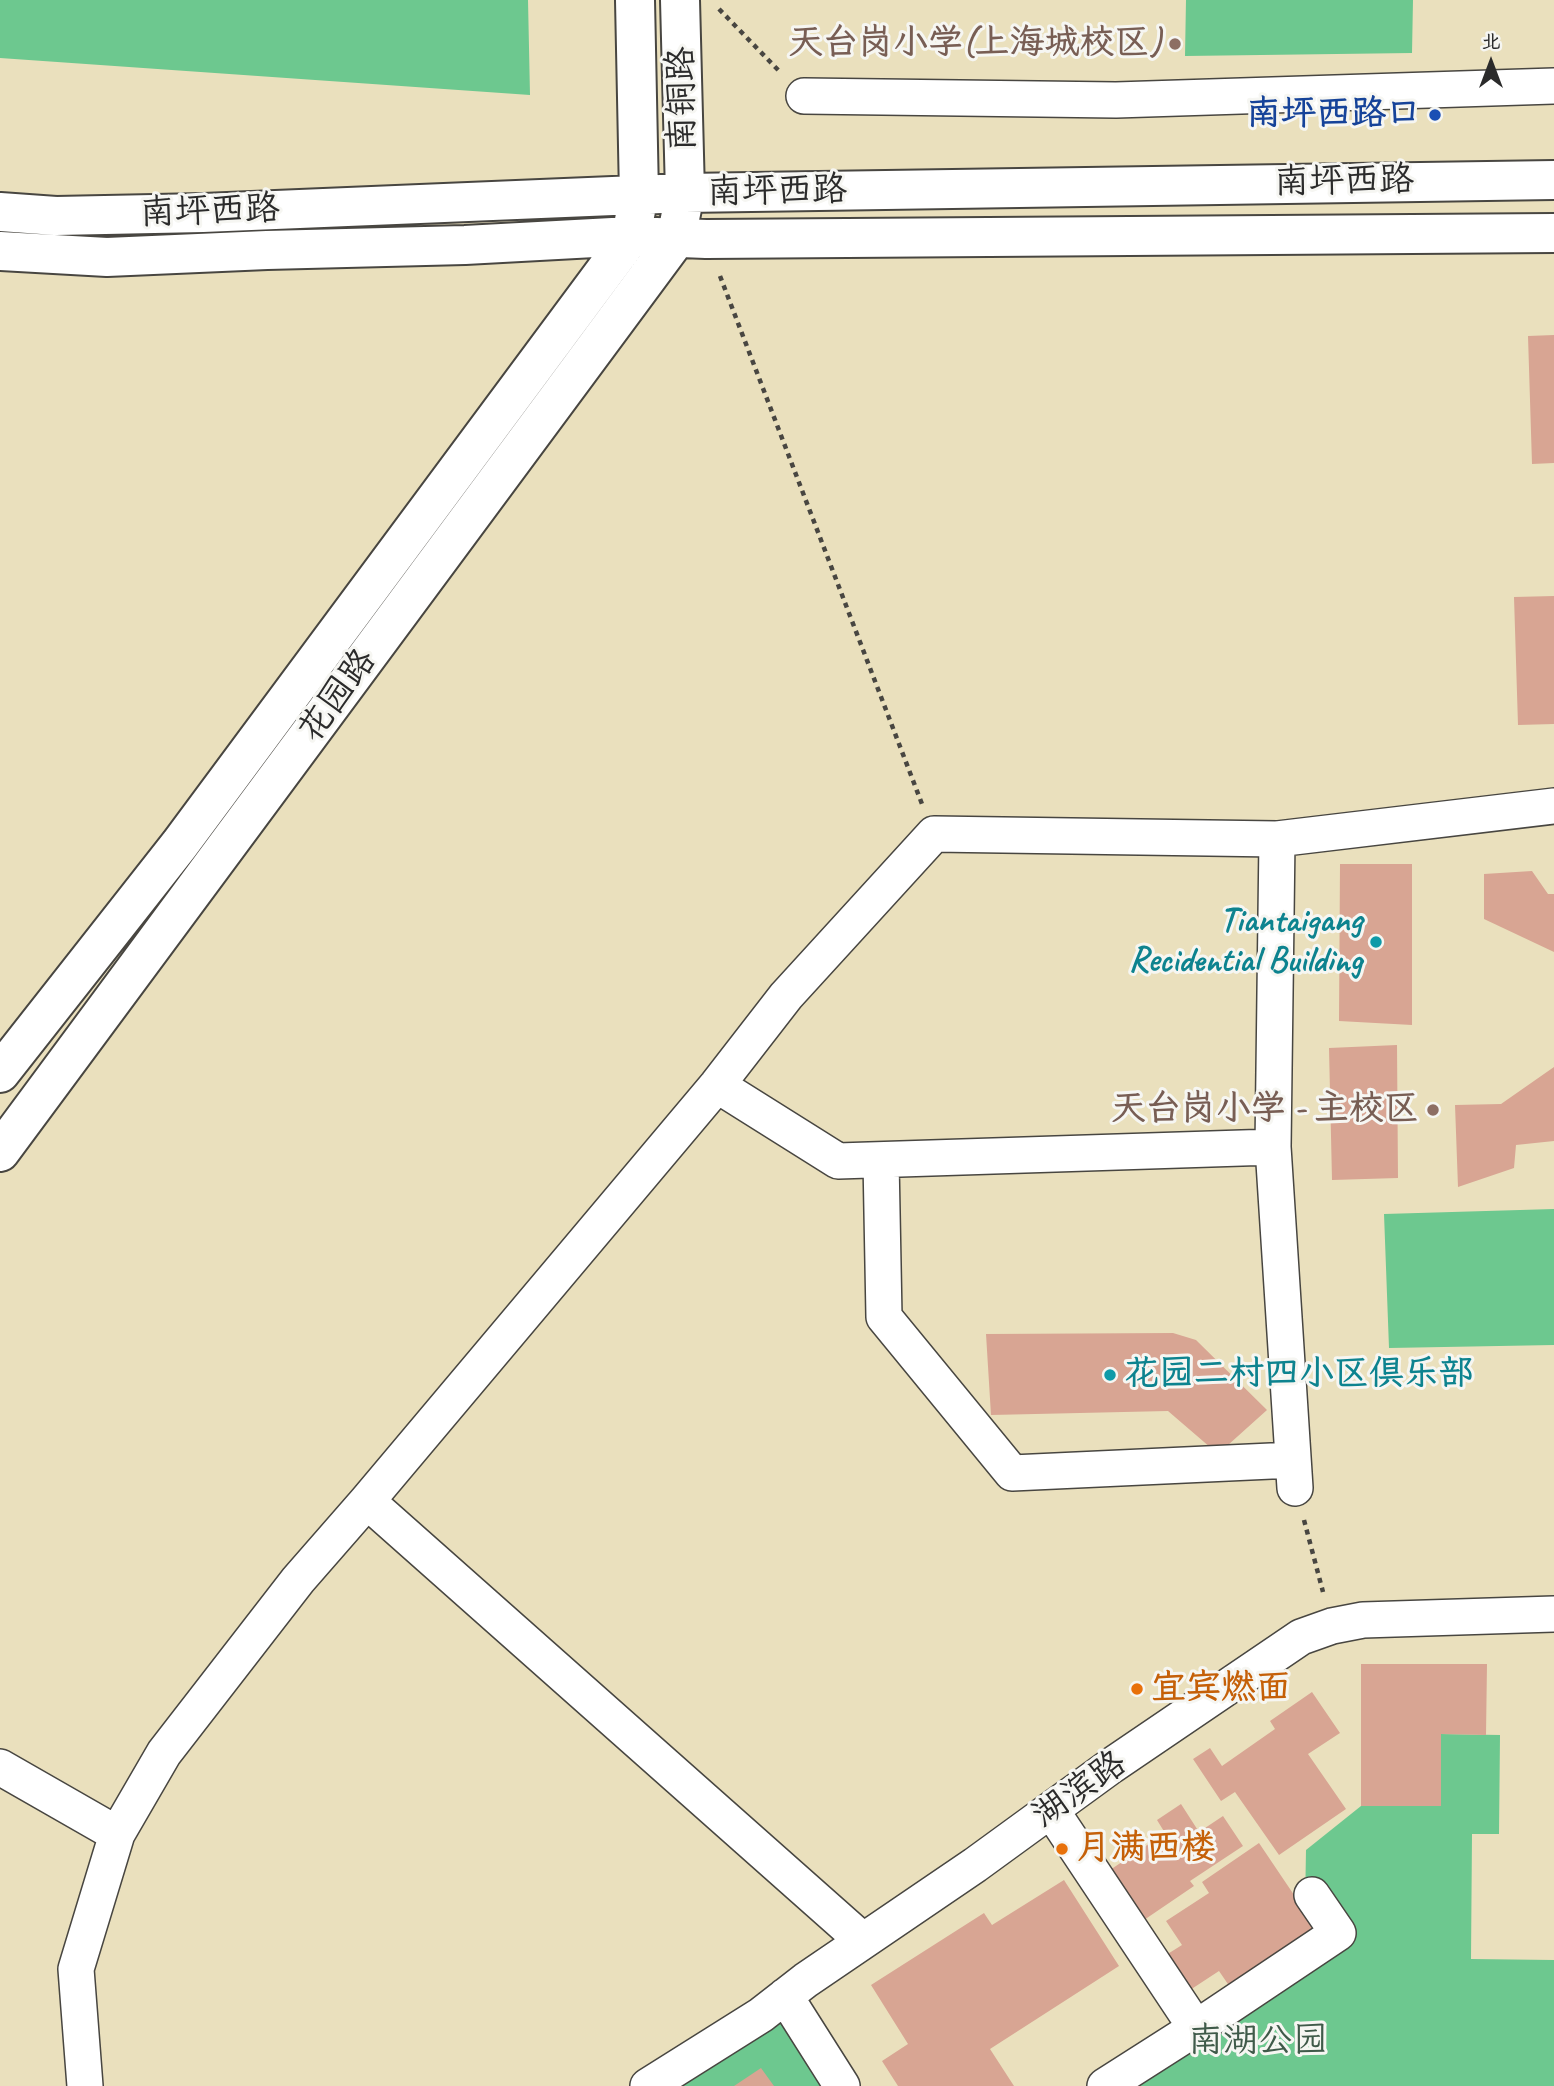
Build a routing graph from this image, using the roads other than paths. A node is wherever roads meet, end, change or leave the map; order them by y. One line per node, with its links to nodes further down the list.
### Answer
1 (635, 0): 7 (main road, 南铜路)
2 (680, 0): 6 (main road, 南铜路)
3 (1554, 86): 4 (street)
4 (804, 96)
5 (1554, 180): 6 (main road, 南坪西路)
6 (685, 193): 7 (main road, 南坪西路); 11 (main road, 南铜路)
7 (639, 195): 8 (main road, 南坪西路); 10 (main road, 花园路)
8 (0, 212)
9 (1554, 233): 11 (main road, 南坪西路)
10 (631, 236): 11 (main road, 南坪西路); 12 (main road, 南坪西路); 15 (main road, 花园路)
11 (691, 239): 18 (main road, 花园路)
12 (0, 251)
13 (1554, 806): 14 (street)
14 (1277, 839): 16 (street); 17 (street)
15 (0, 1073)
16 (717, 1085): 19 (street); 20 (street)
17 (1273, 1147): 19 (street); 19 (street)
18 (0, 1152)
19 (881, 1160)
20 (367, 1501): 24 (street); 26 (street)
21 (1554, 1614): 23 (street, 湖滨路)
22 (0, 1767): 24 (street)
23 (1052, 1810): 26 (street, 湖滨路); 28 (street)
24 (117, 1834): 29 (street)
25 (1312, 1895): 28 (street)
26 (862, 1940): 27 (street, 湖滨路)
27 (785, 1996): 30 (street, 湖滨路); 31 (street)
28 (1196, 2028): 32 (street)
29 (85, 2086)
30 (648, 2086)
31 (842, 2086)
32 (1105, 2086)

